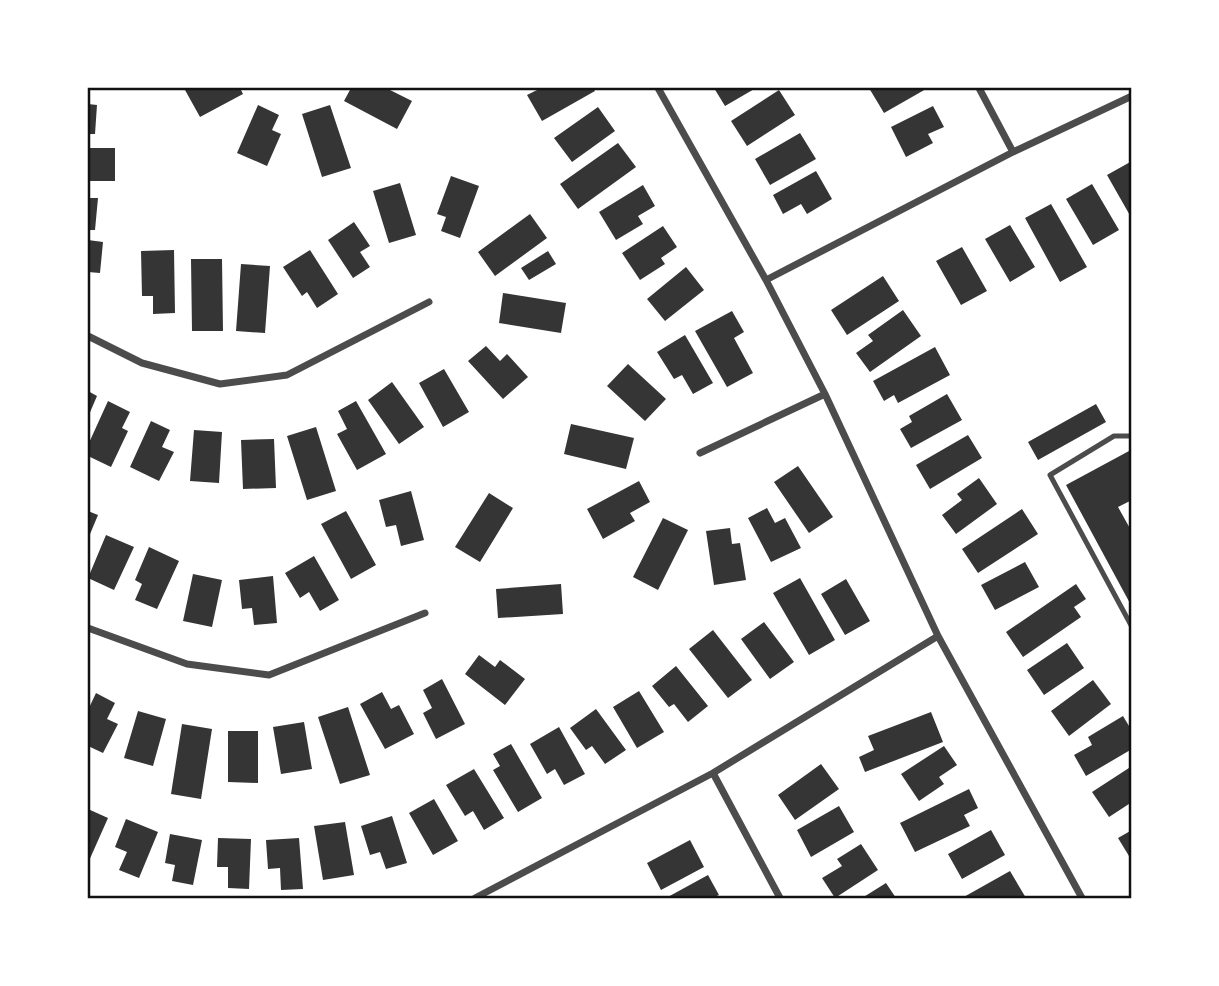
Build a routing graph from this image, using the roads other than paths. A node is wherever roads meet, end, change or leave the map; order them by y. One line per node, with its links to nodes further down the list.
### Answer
1 (658, 88): 5 (street)
2 (979, 88): 4 (street)
3 (1132, 96): 4 (street)
4 (1013, 152): 5 (street)
5 (766, 280): 8 (street)
6 (429, 302): 7 (street)
7 (88, 336)
8 (825, 394): 10 (street); 14 (street)
9 (1132, 436): 12 (lane)
10 (700, 453)
11 (425, 613): 13 (street)
12 (1132, 627)
13 (88, 628)
14 (938, 636): 15 (street); 18 (street)
15 (713, 773): 16 (street); 17 (street)
16 (475, 898)
17 (780, 898)
18 (1082, 898)

